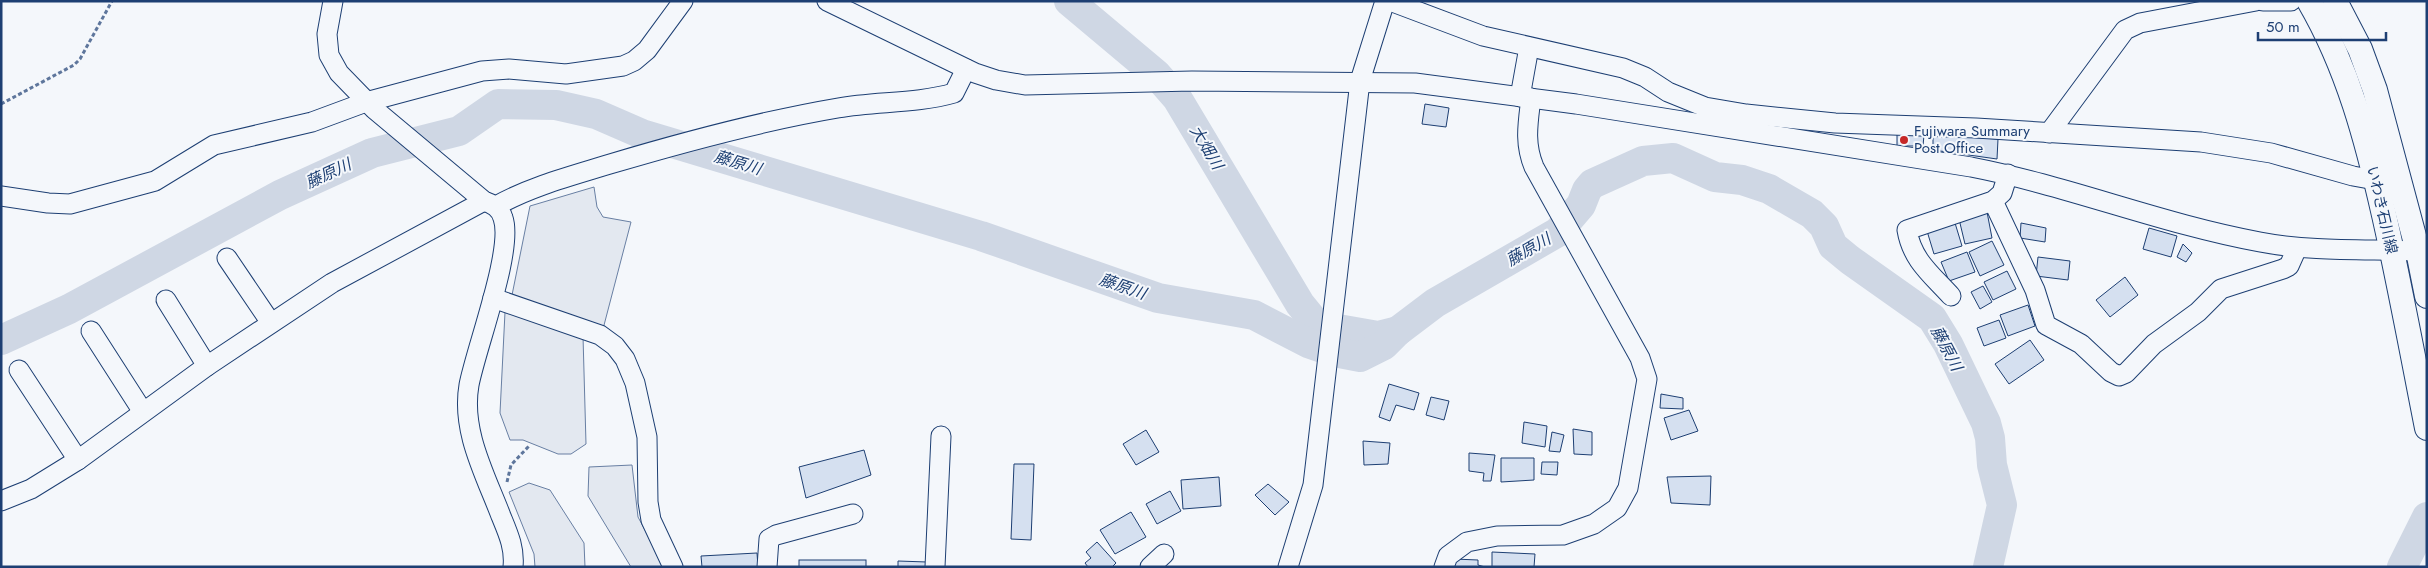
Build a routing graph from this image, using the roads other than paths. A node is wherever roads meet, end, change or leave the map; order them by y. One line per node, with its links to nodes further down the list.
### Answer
1 (333, 1): 15 (street)
2 (683, 1): 15 (street)
3 (827, 1): 12 (street)
4 (1385, 1): 13 (street)
5 (1390, 1): 11 (street)
6 (2256, 1): 16 (street)
7 (2263, 1): 8 (street)
8 (2291, 1)
9 (2309, 1): 18 (main road, いわき石川線)
10 (2335, 1): 24 (main road, いわき石川線)
11 (1529, 47): 14 (street); 16 (street)
12 (966, 69): 13 (street); 21 (street)
13 (1360, 81): 14 (street); 44 (street)
14 (1526, 97): 17 (street); 45 (street)
15 (370, 106): 19 (street); 21 (street)
16 (2049, 133): 18 (street)
17 (2008, 174): 20 (street); 22 (street)
18 (2375, 180): 23 (main road, いわき石川線)
19 (1, 196)
20 (1993, 201): 22 (street); 26 (street)
21 (490, 203): 28 (street); 30 (street)
22 (2297, 248): 23 (street)
23 (2392, 250): 24 (street); 35 (main road, いわき石川線)
24 (2422, 251): 27 (main road, いわき石川線)
25 (227, 258): 30 (street)
26 (1951, 296)
27 (2427, 296)
28 (493, 298): 40 (street); 41 (street)
29 (166, 300): 32 (street)
30 (271, 323): 32 (street)
31 (91, 331): 34 (street)
32 (207, 366): 34 (street)
33 (19, 370): 37 (street)
34 (143, 412): 37 (street)
35 (2427, 428)
36 (941, 436): 43 (street)
37 (78, 460): 38 (street)
38 (1, 501)
39 (853, 514): 42 (street)
40 (513, 567)
41 (673, 567)
42 (767, 567)
43 (934, 567)
44 (1288, 567)
45 (1444, 567)

